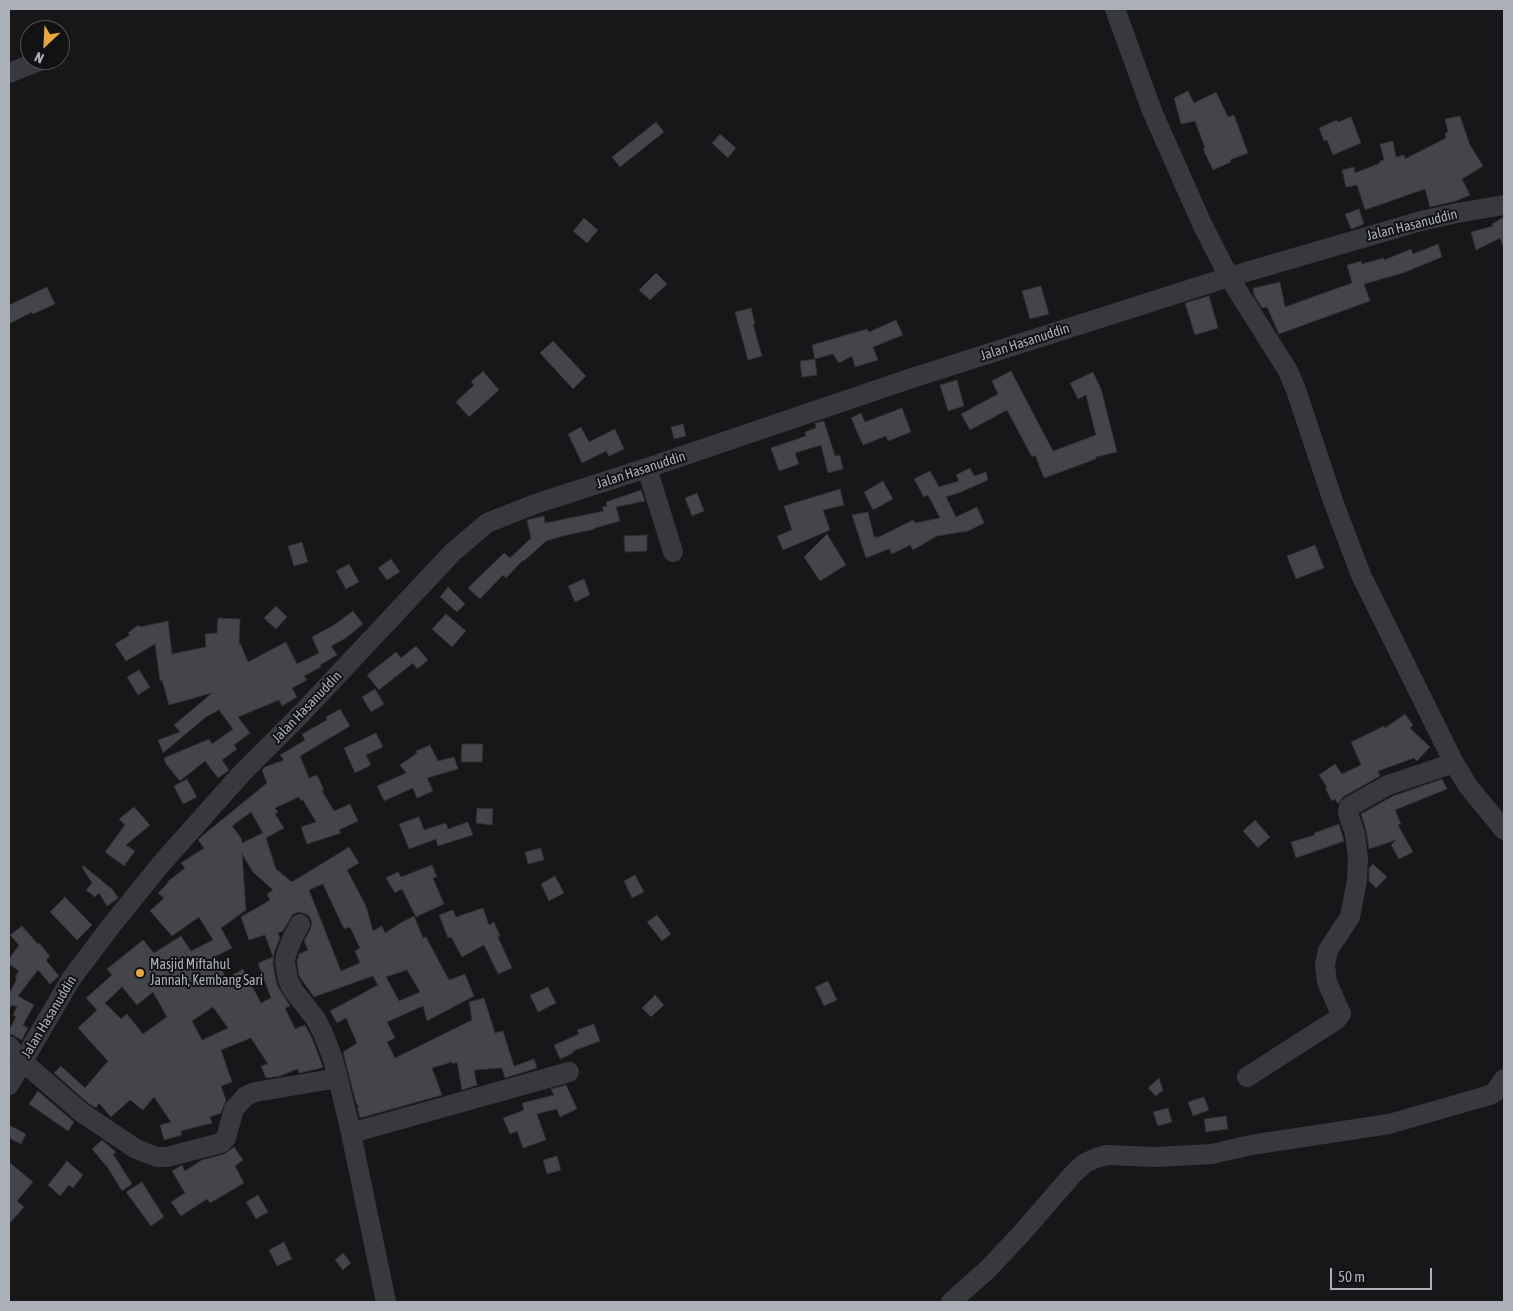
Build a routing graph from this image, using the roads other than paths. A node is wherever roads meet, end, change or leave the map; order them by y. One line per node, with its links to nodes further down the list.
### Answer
1 (1115, 9): 3 (street)
2 (1504, 205): 3 (street, Jalan Hasanuddin)
3 (1230, 277): 4 (street, Jalan Hasanuddin); 6 (street)
4 (647, 468): 5 (street); 9 (street, Jalan Hasanuddin)
5 (674, 552)
6 (1454, 763): 7 (street); 11 (street)
7 (1504, 830)
8 (300, 924): 12 (street)
9 (15, 1054): 12 (street); 14 (street, Jalan Hasanuddin)
10 (569, 1072): 15 (street)
11 (1247, 1077)
12 (338, 1078): 15 (street)
13 (1504, 1079): 17 (street)
14 (9, 1085)
15 (351, 1133): 16 (street)
16 (386, 1302)
17 (951, 1302)

